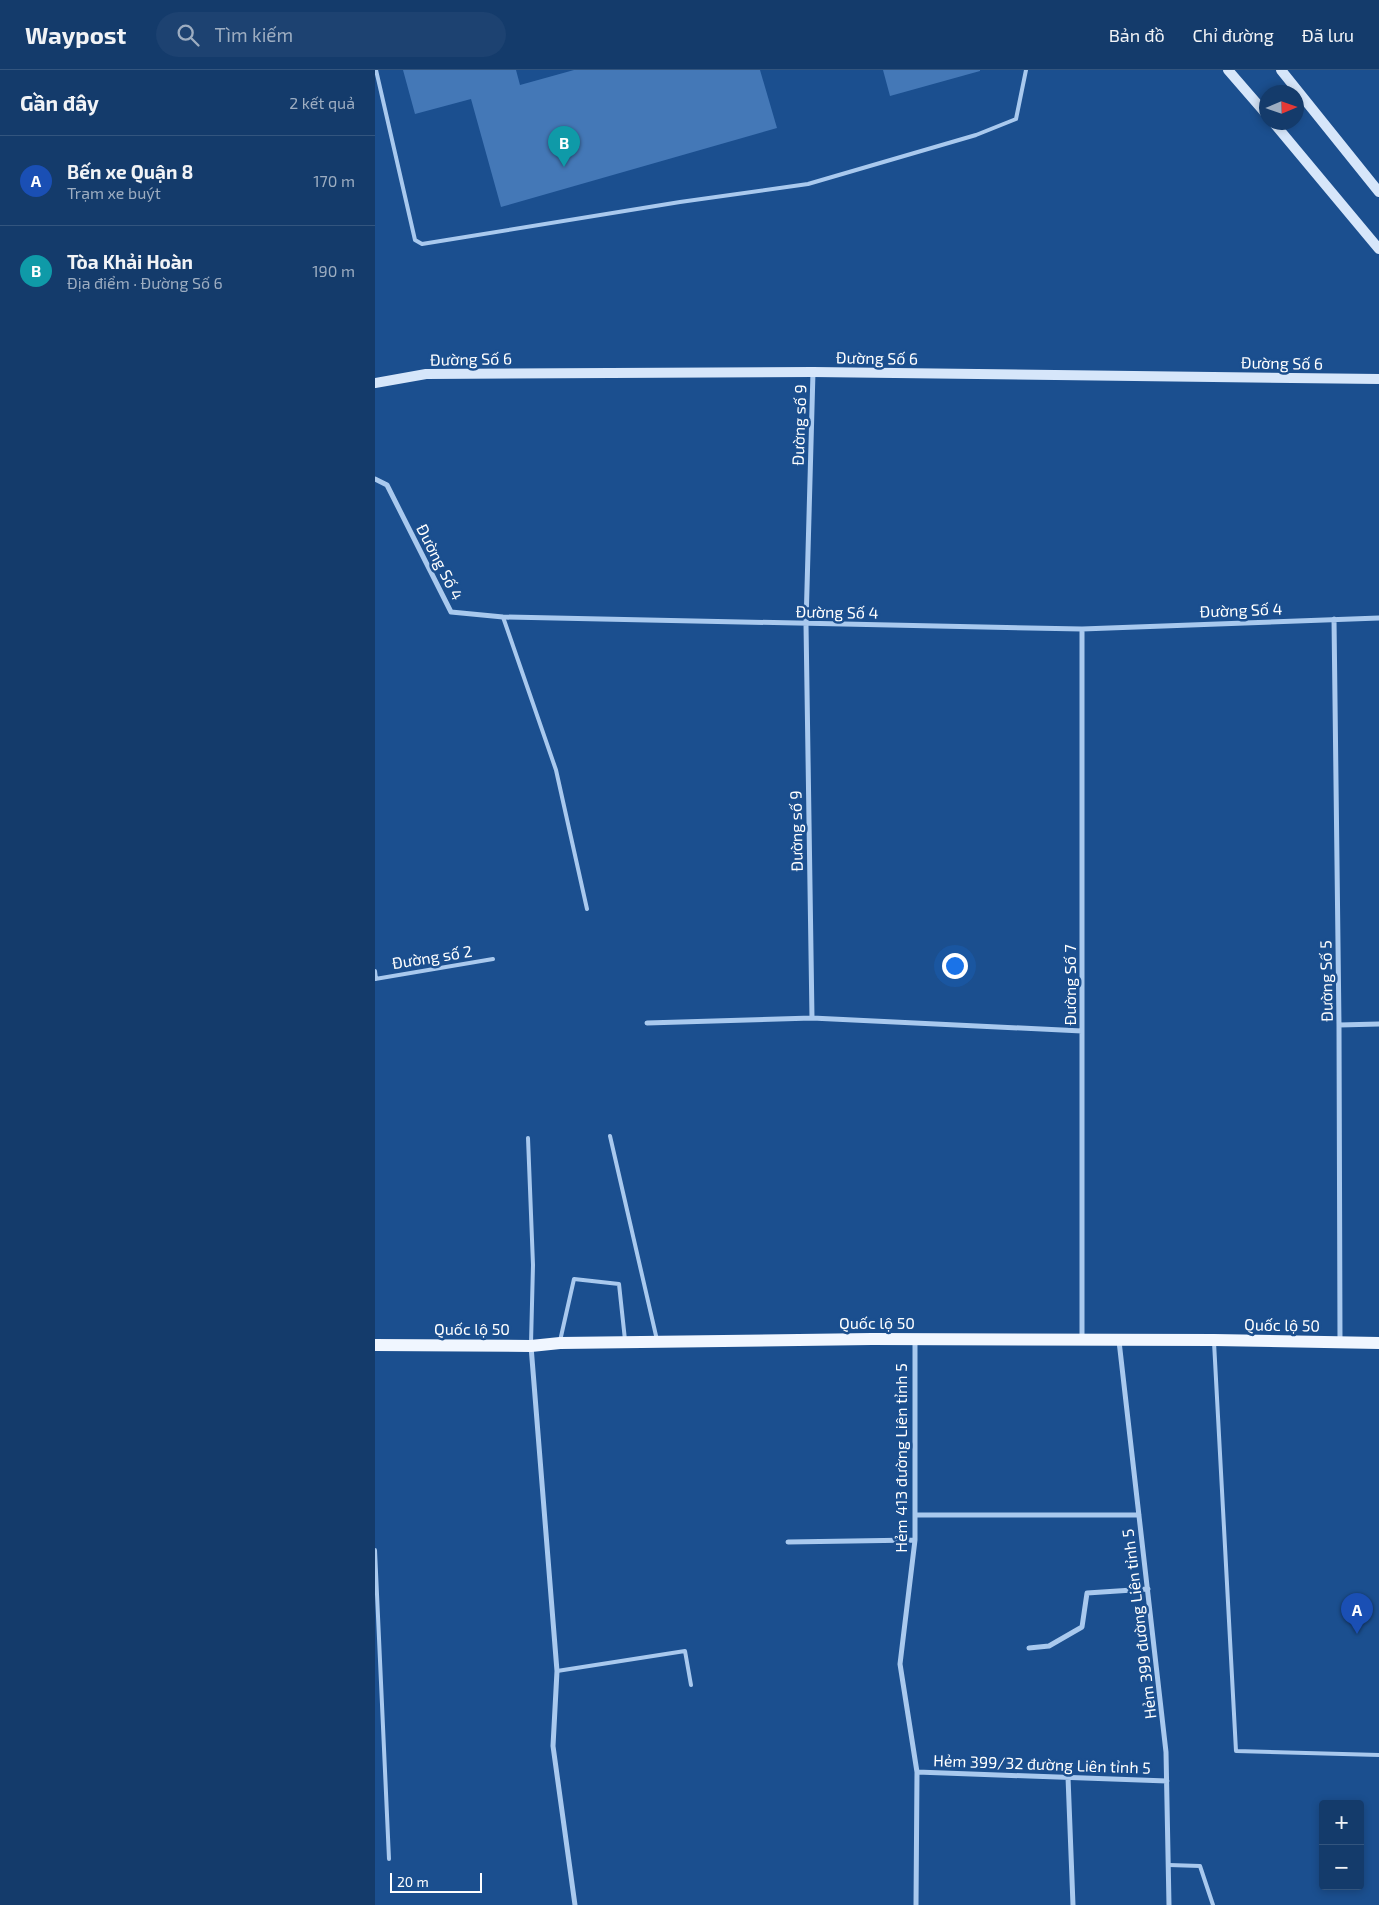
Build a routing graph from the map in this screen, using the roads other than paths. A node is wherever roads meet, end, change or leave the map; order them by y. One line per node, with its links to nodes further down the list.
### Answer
1 (376, 70): 2 (lane)
2 (1026, 70)
3 (1229, 70): 5 (street)
4 (1281, 70): 7 (street)
5 (1259, 106)
6 (1280, 130): 8 (street)
7 (1379, 192)
8 (1379, 249)
9 (813, 372): 10 (street, Đường Số 6); 11 (street, Đường Số 6); 16 (street, Đường số 9)
10 (1379, 379)
11 (375, 383)
12 (375, 479): 13 (street, Đường Số 4)
13 (503, 617): 16 (street, Đường Số 4); 18 (lane)
14 (1379, 618): 15 (street, Đường Số 4)
15 (1334, 619): 17 (street, Đường Số 4); 24 (street, Đường Số 5)
16 (806, 624): 17 (street, Đường Số 4); 22 (street, Đường số 9)
17 (1082, 629): 26 (street, Đường Số 7)
18 (587, 909)
19 (493, 960): 21 (lane, Đường số 2)
20 (375, 971): 21 (lane)
21 (376, 979)
22 (812, 1018): 23 (street); 26 (street)
23 (647, 1023)
24 (1339, 1024): 25 (street); 36 (street, Đường Số 5)
25 (1379, 1024)
26 (1082, 1031): 32 (street, Đường Số 7)
27 (610, 1136): 34 (lane)
28 (527, 1138): 39 (lane)
29 (915, 1339): 32 (main road, Quốc lộ 50); 34 (main road, Quốc lộ 50); 40 (street, Hẻm 413 đường Liên tỉnh 5)
30 (1119, 1340): 31 (main road, Quốc lộ 50); 32 (main road, Quốc lộ 50); 41 (street, Hẻm 399 đường Liên tỉnh 5)
31 (1214, 1340): 36 (main road, Quốc lộ 50); 49 (lane)
32 (1082, 1341)
33 (625, 1342): 34 (main road, Quốc lộ 50); 35 (main road, Quốc lộ 50); 35 (lane)
34 (658, 1342)
35 (560, 1343): 39 (main road, Quốc lộ 50)
36 (1339, 1343): 37 (main road, Quốc lộ 50)
37 (1379, 1343)
38 (375, 1345): 39 (main road, Quốc lộ 50)
39 (531, 1346): 47 (street)
40 (916, 1515): 41 (street); 42 (street, Hẻm 413 đường Liên tỉnh 5)
41 (1139, 1515): 45 (street, Hẻm 399 đường Liên tỉnh 5)
42 (915, 1540): 43 (street); 50 (street, Hẻm 413 đường Liên tỉnh 5)
43 (788, 1542)
44 (375, 1550): 53 (lane)
45 (1148, 1589): 46 (street); 52 (street, Hẻm 399 đường Liên tỉnh 5)
46 (1029, 1648)
47 (557, 1671): 48 (lane); 55 (street)
48 (691, 1685)
49 (1379, 1755)
50 (917, 1772): 51 (street, Hẻm 399/32 đường Liên tỉnh 5); 56 (street, Hẻm 413 đường Liên tỉnh 5)
51 (1068, 1777): 52 (street, Hẻm 399/32 đường Liên tỉnh 5); 57 (street)
52 (1167, 1781): 54 (street, Hẻm 399 đường Liên tỉnh 5)
53 (389, 1859)
54 (1169, 1865): 58 (street, Hẻm 399 đường Liên tỉnh 5); 59 (lane)
55 (575, 1905)
56 (916, 1905)
57 (1073, 1905)
58 (1169, 1905)
59 (1213, 1905)

